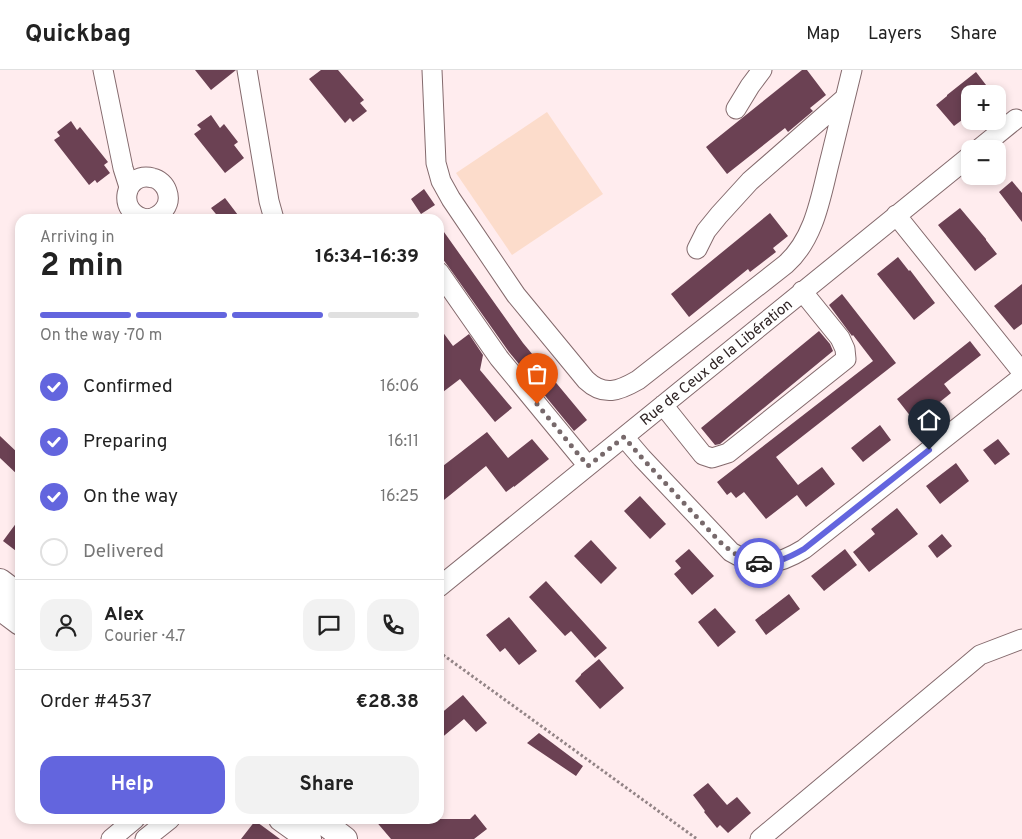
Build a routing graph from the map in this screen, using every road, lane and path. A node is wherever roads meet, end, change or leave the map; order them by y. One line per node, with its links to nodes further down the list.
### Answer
1 (102, 70): 11 (street)
2 (247, 70): 14 (street)
3 (432, 70): 6 (street)
4 (762, 70): 7 (street)
5 (852, 70): 6 (street)
6 (845, 98): 16 (street)
7 (736, 110)
8 (1016, 119): 9 (street)
9 (989, 140)
10 (961, 163): 15 (street, Rue de Ceux de la Libération)
11 (129, 188): 12 (street); 13 (street)
12 (134, 214)
13 (161, 214)
14 (273, 214)
15 (896, 215): 18 (street, Rue de Ceux de la Libération); 19 (street)
16 (698, 249)
17 (444, 279): 23 (street)
18 (802, 292): 21 (street, Rue de Ceux de la Libération); 21 (street)
19 (1022, 372)
20 (1022, 376): 22 (street)
21 (663, 405): 22 (street, Rue de Ceux de la Libération)
22 (624, 437): 23 (street, Rue de Ceux de la Libération)
23 (588, 466): 25 (street, Rue de Ceux de la Libération)
24 (0, 581): 26 (main road)
25 (444, 583)
26 (15, 592)
27 (0, 608): 28 (main road)
28 (15, 619)
29 (1022, 639): 40 (street)
30 (444, 656): 39 (path)
31 (129, 824): 35 (street)
32 (164, 824): 36 (street)
33 (288, 824): 37 (main road)
34 (326, 824): 38 (main road)
35 (111, 839)
36 (145, 839)
37 (309, 839)
38 (346, 839)
39 (697, 839)
40 (760, 839)

